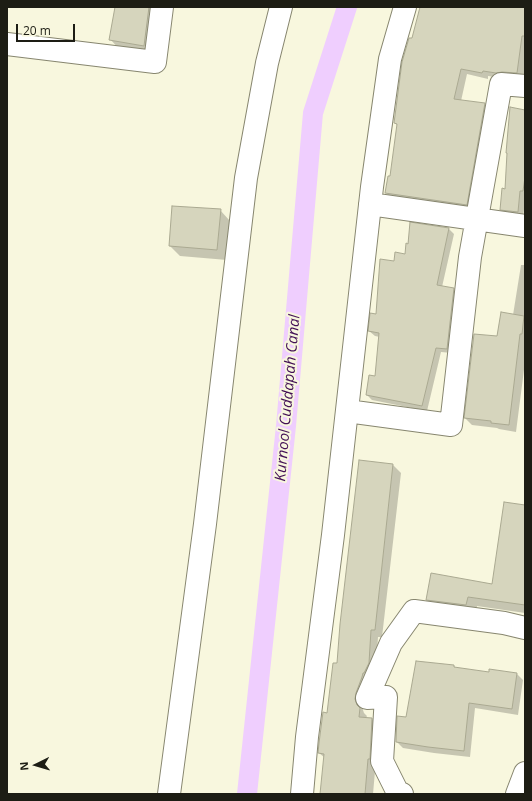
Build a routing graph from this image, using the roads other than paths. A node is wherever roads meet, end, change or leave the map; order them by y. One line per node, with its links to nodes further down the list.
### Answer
1 (162, 7): 4 (street)
2 (281, 7): 12 (street)
3 (405, 7): 6 (street)
4 (7, 44)
5 (525, 86): 7 (street)
6 (370, 204): 7 (street); 9 (street)
7 (476, 218): 8 (street); 9 (street)
8 (525, 226)
9 (348, 411): 13 (street)
10 (525, 628): 14 (street)
11 (525, 773): 15 (street)
12 (169, 794)
13 (302, 794)
14 (402, 794)
15 (518, 794)

